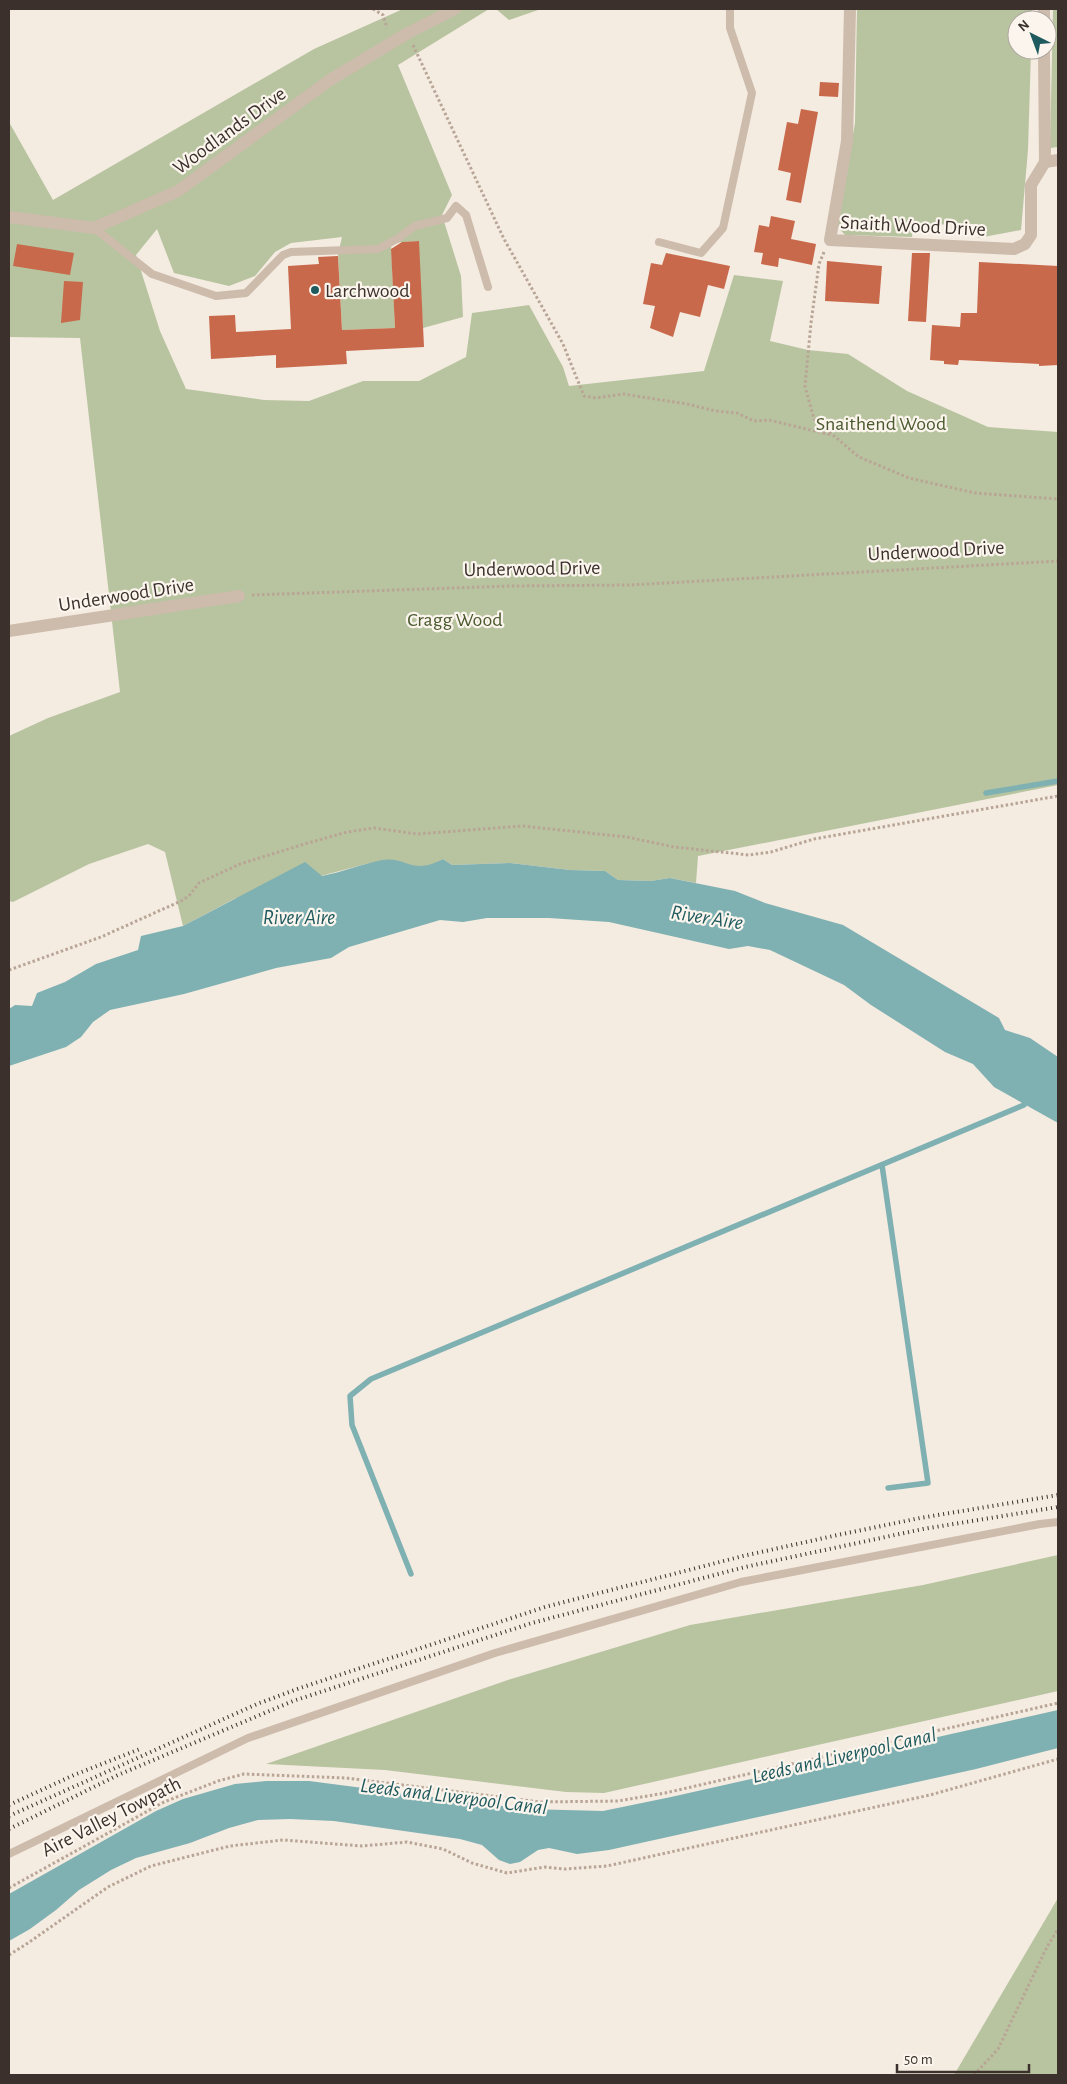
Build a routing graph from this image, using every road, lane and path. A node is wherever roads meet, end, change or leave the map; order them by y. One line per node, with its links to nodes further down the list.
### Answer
1 (373, 9): 6 (path)
2 (380, 9): 6 (path)
3 (455, 9): 7 (street, Woodlands Drive)
4 (730, 9): 15 (lane)
5 (850, 9): 14 (street, Snaith Wood Drive)
6 (383, 15): 8 (path)
7 (408, 32): 8 (street, Woodlands Drive); 17 (path)
8 (392, 43): 13 (street, Woodlands Drive)
9 (1044, 60): 11 (street)
10 (1058, 160): 11 (street)
11 (1045, 162): 14 (street, Snaith Wood Drive)
12 (9, 217): 13 (street)
13 (94, 228): 16 (lane)
14 (830, 240): 17 (path)
15 (659, 242)
16 (488, 287)
17 (831, 435): 18 (path)
18 (1058, 499)
19 (1058, 561): 20 (path, Underwood Drive)
20 (239, 596): 21 (street, Underwood Drive)
21 (9, 631)
22 (1058, 796): 23 (path)
23 (9, 970)
24 (1058, 1522): 27 (lane)
25 (1058, 1703): 28 (path, Aire Valley Towpath)
26 (1058, 1759): 30 (path)
27 (9, 1854)
28 (9, 1888)
29 (1058, 1929): 31 (path)
30 (9, 1955)
31 (974, 2075)

